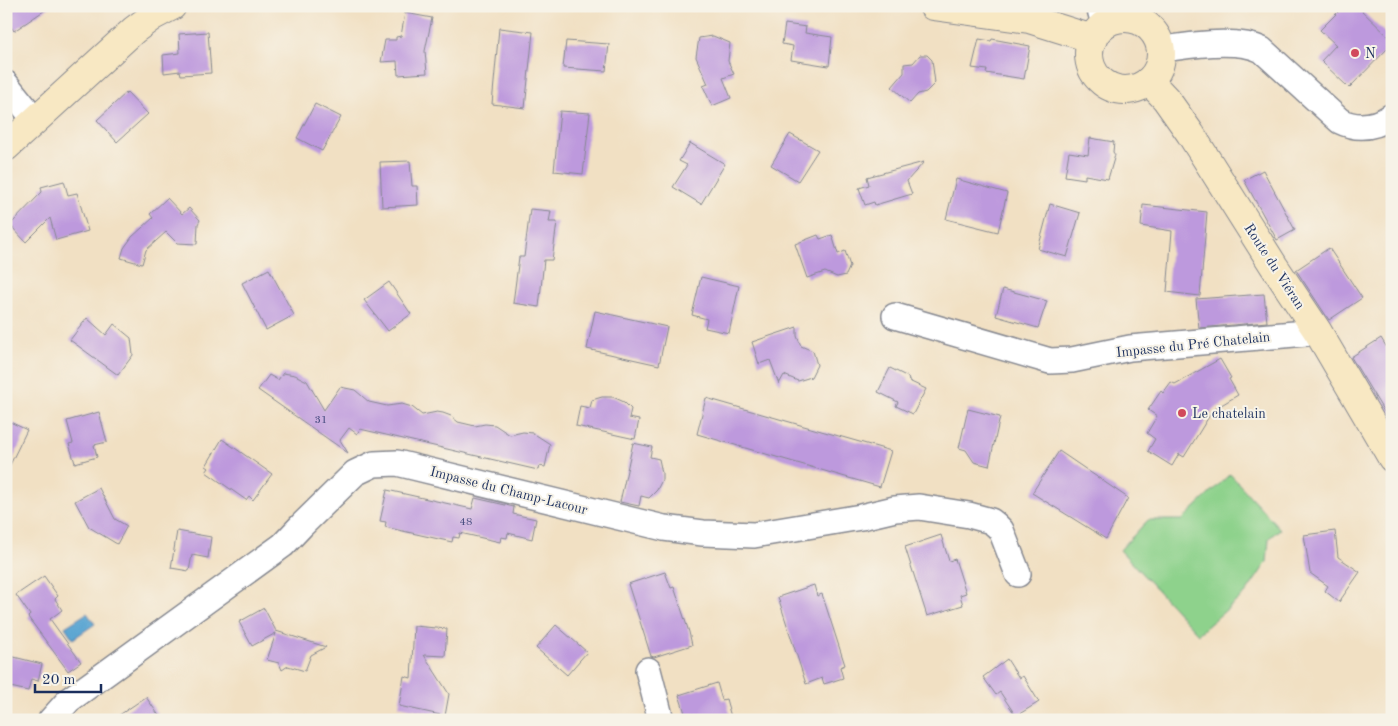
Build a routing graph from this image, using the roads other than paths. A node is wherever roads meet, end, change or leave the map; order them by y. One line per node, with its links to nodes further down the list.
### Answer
1 (172, 6): 8 (street)
2 (933, 6): 3 (street)
3 (1099, 23): 4 (street); 5 (street)
4 (1161, 50): 5 (street); 7 (street)
5 (1150, 81): 11 (street, Route du Viéran)
6 (6, 84): 8 (street)
7 (1392, 116)
8 (35, 120): 9 (street)
9 (6, 147)
10 (895, 316): 11 (street, Impasse du Pré Chatelain)
11 (1318, 332): 12 (street, Route du Viéran)
12 (1392, 458)
13 (1018, 574): 15 (street, Impasse du Champ-Lacour)
14 (648, 670): 16 (street)
15 (51, 720)
16 (661, 720)

